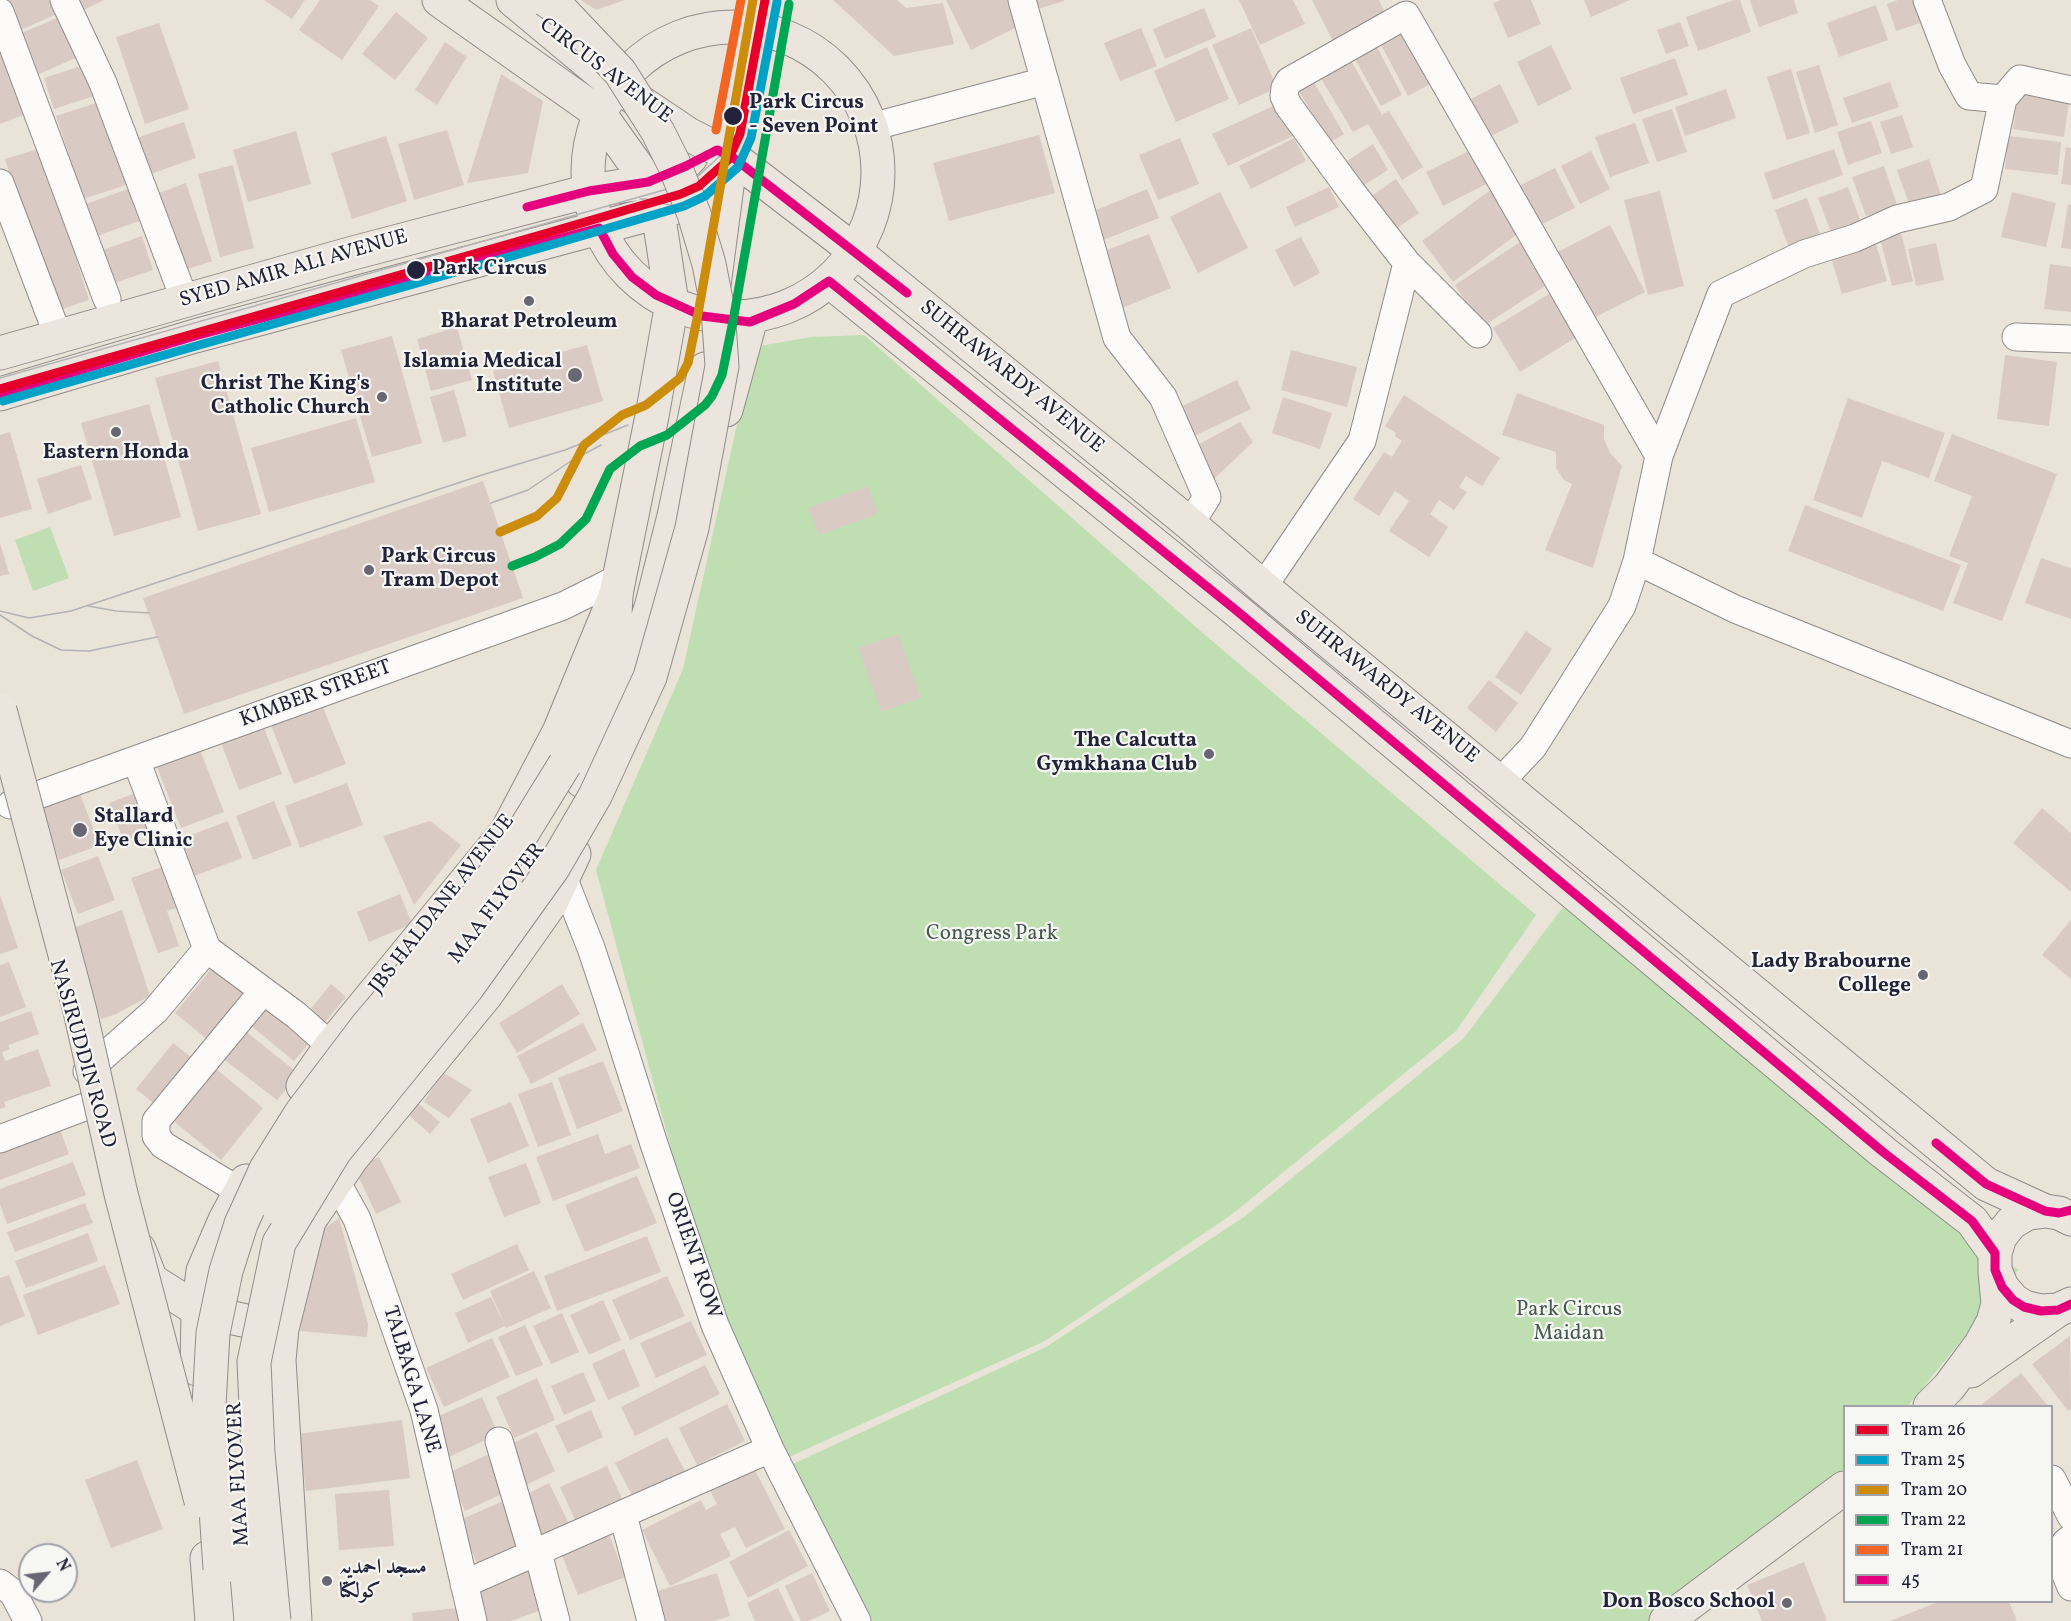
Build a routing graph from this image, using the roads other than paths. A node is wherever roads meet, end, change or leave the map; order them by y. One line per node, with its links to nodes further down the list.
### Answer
1 (64, 0): 25 (street)
2 (439, 0): 13 (main road, CIRCUS AVENUE)
3 (513, 0): 10 (main road, CIRCUS AVENUE)
4 (546, 0): 77 (main road, bridge)
5 (1022, 0): 9 (street)
6 (1927, 0): 12 (street)
7 (0, 12): 24 (street)
8 (749, 14): 10 (main road); 14 (main road); 15 (main road, MAA FLYOVER)
9 (1045, 81): 14 (street); 36 (street)
10 (615, 85): 13 (main road); 15 (main road, CIRCUS AVENUE)
11 (2071, 90): 12 (street)
12 (2003, 99): 35 (street)
13 (599, 113): 16 (main road, JBS HALDANE AVENUE); 18 (main road)
14 (871, 127): 21 (main road)
15 (724, 153): 16 (main road, SYED AMIR ALI AVENUE); 19 (main road, SYED AMIR ALI AVENUE); 21 (main road, SUHRAWARDY AVENUE); 27 (main road, MAA FLYOVER)
16 (648, 182): 18 (main road, SYED AMIR ALI AVENUE); 19 (main road, JBS HALDANE AVENUE)
17 (0, 183): 30 (street)
18 (589, 191): 20 (main road); 25 (main road, SYED AMIR ALI AVENUE)
19 (658, 213): 20 (main road, SYED AMIR ALI AVENUE); 26 (main road, JBS HALDANE AVENUE)
20 (599, 228): 26 (main road); 34 (main road, SYED AMIR ALI AVENUE)
21 (855, 251): 23 (main road); 36 (main road, SUHRAWARDY AVENUE)
22 (1407, 263): 29 (street); 35 (street); 39 (street)
23 (829, 281): 28 (main road); 56 (main road, SUHRAWARDY AVENUE)
24 (107, 300)
25 (185, 301): 30 (main road, SYED AMIR ALI AVENUE)
26 (672, 303): 27 (main road); 38 (main road, JBS HALDANE AVENUE)
27 (712, 316): 28 (main road); 76 (main road, MAA FLYOVER, bridge)
28 (750, 322): 46 (main road, MAA FLYOVER)
29 (1478, 334)
30 (61, 337): 33 (main road, SYED AMIR ALI AVENUE)
31 (2016, 337): 32 (street)
32 (2071, 339)
33 (0, 353)
34 (0, 394)
35 (1659, 456): 37 (street)
36 (1190, 524): 39 (main road, SUHRAWARDY AVENUE)
37 (1637, 561): 41 (street); 44 (street)
38 (618, 586): 42 (street, KIMBER STREET); 49 (main road, JBS HALDANE AVENUE); 69 (main road, MAA FLYOVER, bridge)
39 (1263, 587): 44 (main road, SUHRAWARDY AVENUE)
40 (0, 710): 69 (main road, bridge)
41 (2071, 744)
42 (136, 760): 45 (street, KIMBER STREET); 47 (street)
43 (0, 772): 45 (main road, NASIRUDDIN ROAD)
44 (1500, 782): 55 (main road, SUHRAWARDY AVENUE)
45 (10, 805): 50 (main road, NASIRUDDIN ROAD)
46 (563, 877): 53 (main road, MAA FLYOVER); 62 (street, ORIENT ROW)
47 (207, 949): 48 (street); 50 (street)
48 (263, 990): 49 (street); 54 (street)
49 (331, 1046): 54 (main road, JBS HALDANE AVENUE)
50 (87, 1071): 51 (main road, NASIRUDDIN ROAD)
51 (95, 1103): 52 (street); 58 (main road, NASIRUDDIN ROAD)
52 (0, 1139)
53 (336, 1181): 59 (main road, MAA FLYOVER); 71 (street, TALBAGA LANE)
54 (241, 1192): 58 (main road, JBS HALDANE AVENUE)
55 (2062, 1213): 56 (main road)
56 (1995, 1261): 57 (main road, SUHRAWARDY AVENUE); 60 (main road)
57 (2064, 1307): 60 (main road)
58 (198, 1310): 59 (main road); 74 (main road, JBS HALDANE AVENUE)
59 (282, 1329): 78 (main road, MAA FLYOVER)
60 (1939, 1397)
61 (500, 1441): 68 (street)
62 (770, 1449): 65 (street); 82 (street, ORIENT ROW)
63 (2053, 1481): 66 (street)
64 (1843, 1489): 83 (main road)
65 (623, 1515): 68 (street); 81 (street)
66 (2071, 1516)
67 (2071, 1538): 72 (street)
68 (535, 1554): 71 (street); 80 (street)
69 (220, 1569): 75 (main road, MAA FLYOVER)
70 (0, 1583): 73 (street)
71 (464, 1584): 79 (street, TALBAGA LANE)
72 (2071, 1587)
73 (27, 1621)
74 (212, 1621)
75 (232, 1621)
76 (251, 1621)
77 (274, 1621)
78 (295, 1621)
79 (473, 1621)
80 (556, 1621)
81 (651, 1621)
82 (857, 1621)
83 (1666, 1621)

